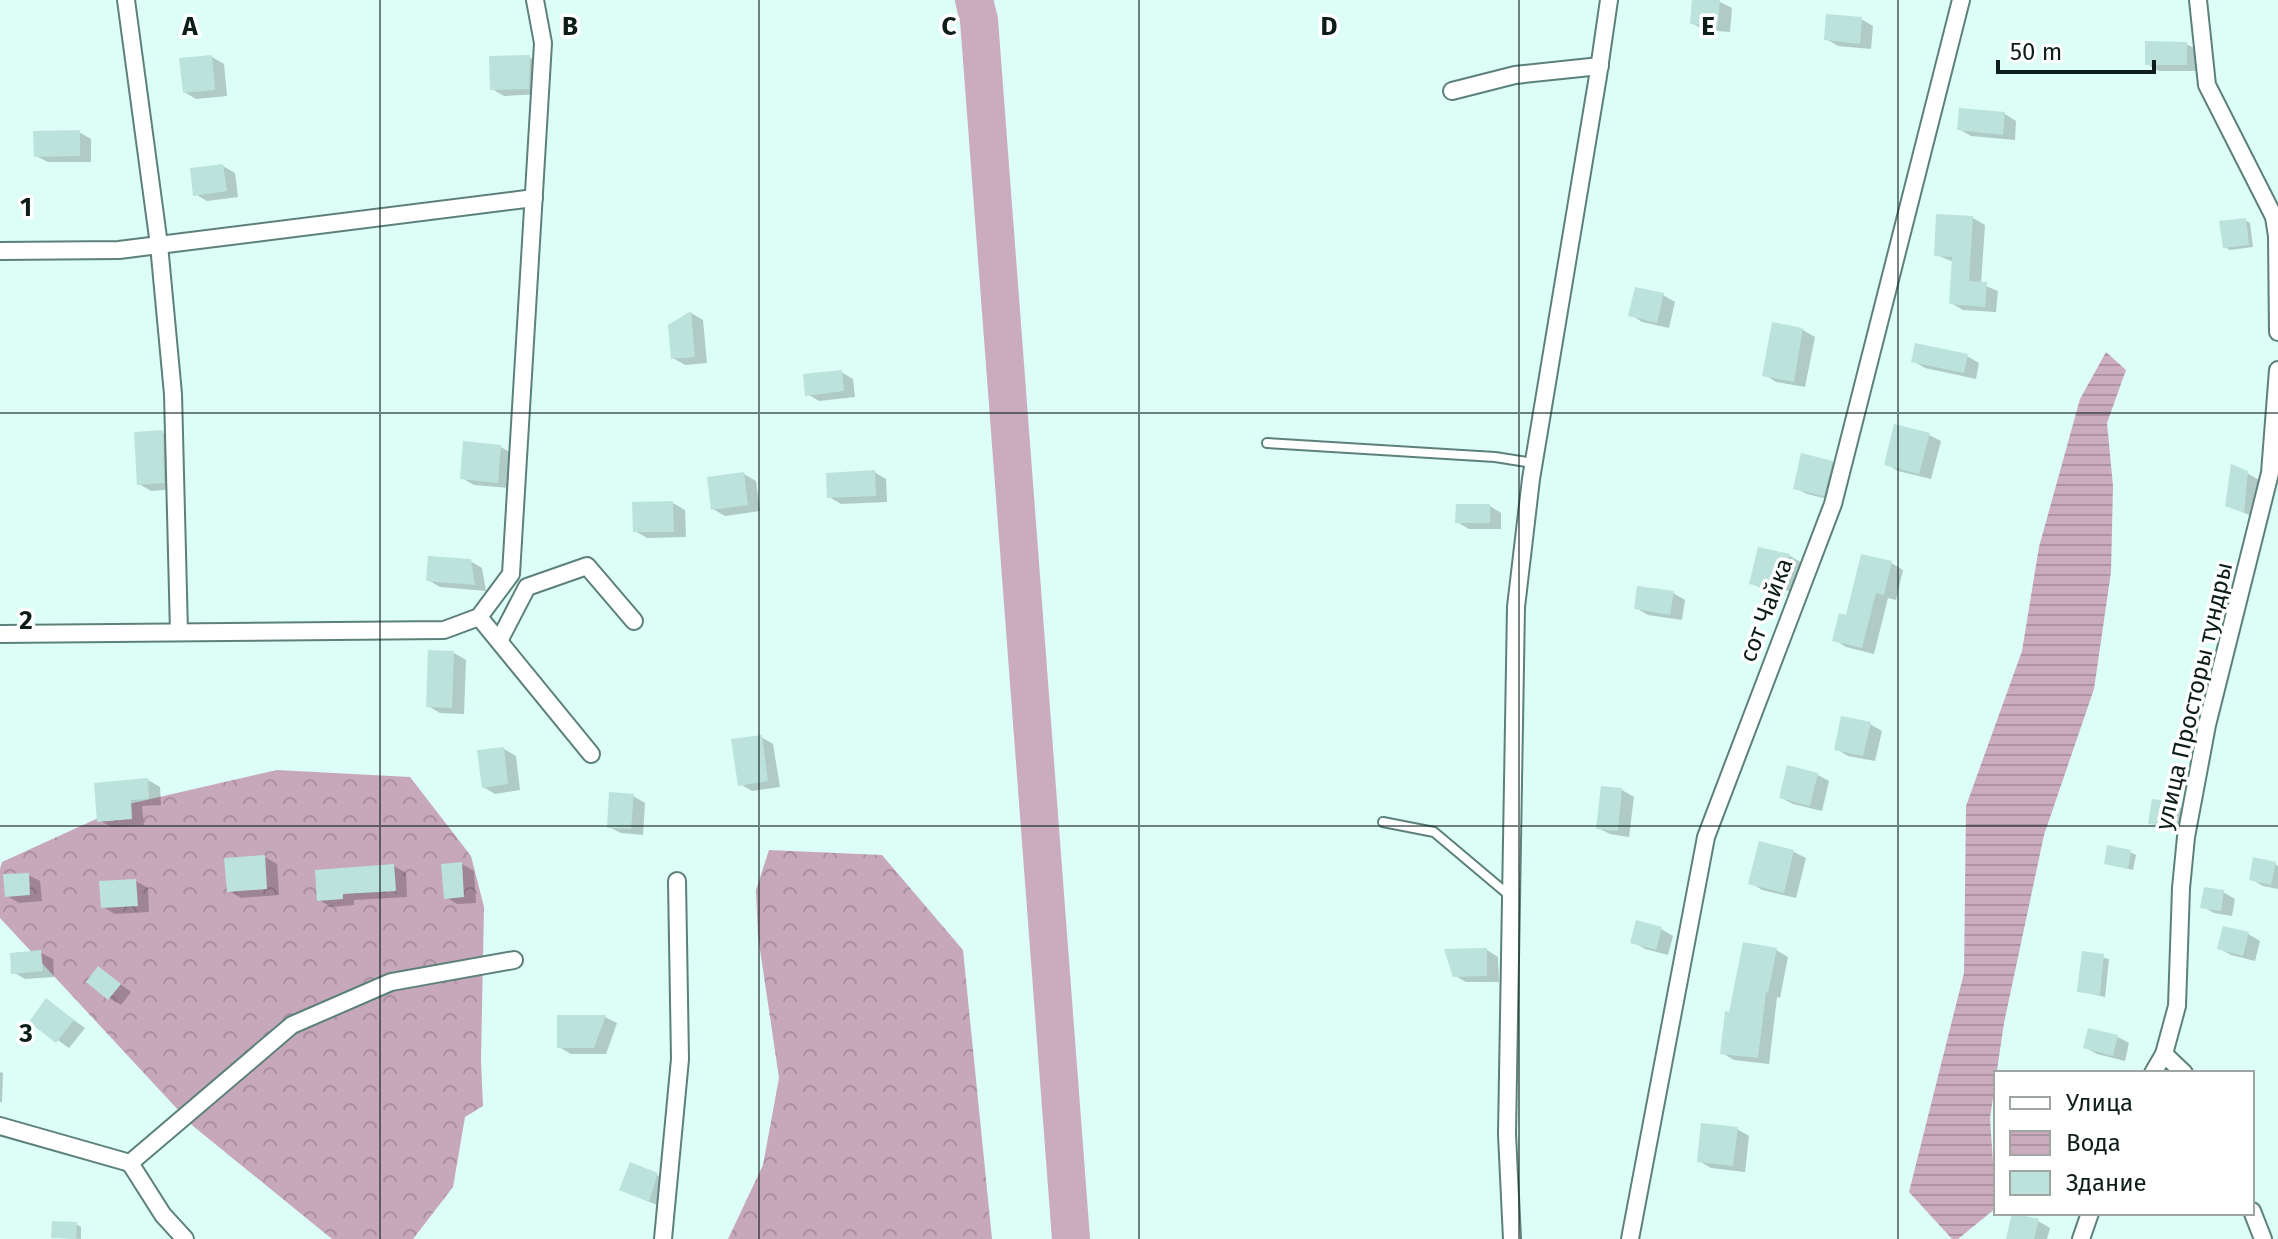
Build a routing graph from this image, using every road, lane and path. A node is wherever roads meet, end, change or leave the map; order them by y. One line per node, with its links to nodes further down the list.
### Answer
1 (126, 0): 9 (street)
2 (535, 0): 8 (street)
3 (1609, 0): 6 (street)
4 (1961, 0): 35 (street, сот Чайка)
5 (2198, 0): 11 (street)
6 (1600, 66): 7 (street); 14 (street)
7 (1452, 91)
8 (534, 198): 9 (street); 15 (street)
9 (159, 245): 10 (street); 17 (street)
10 (0, 251)
11 (2278, 332)
12 (2278, 370): 25 (street, улица Просторы тундры)
13 (1267, 443): 14 (lane)
14 (1533, 463): 23 (street)
15 (479, 617): 17 (street); 19 (street)
16 (634, 621): 19 (street)
17 (179, 632): 18 (street)
18 (0, 634)
19 (499, 641): 20 (street)
20 (591, 754)
21 (1383, 822): 23 (lane)
22 (677, 881): 33 (street)
23 (1511, 897): 34 (street)
24 (514, 960): 29 (street)
25 (2164, 1054): 26 (street); 27 (street)
26 (2154, 1071)
27 (2182, 1071)
28 (0, 1126): 29 (street)
29 (130, 1163): 32 (street)
30 (2089, 1215): 36 (street)
31 (2254, 1215): 37 (street)
32 (185, 1239)
33 (663, 1239)
34 (1512, 1239)
35 (1630, 1239)
36 (2081, 1239)
37 (2263, 1239)

